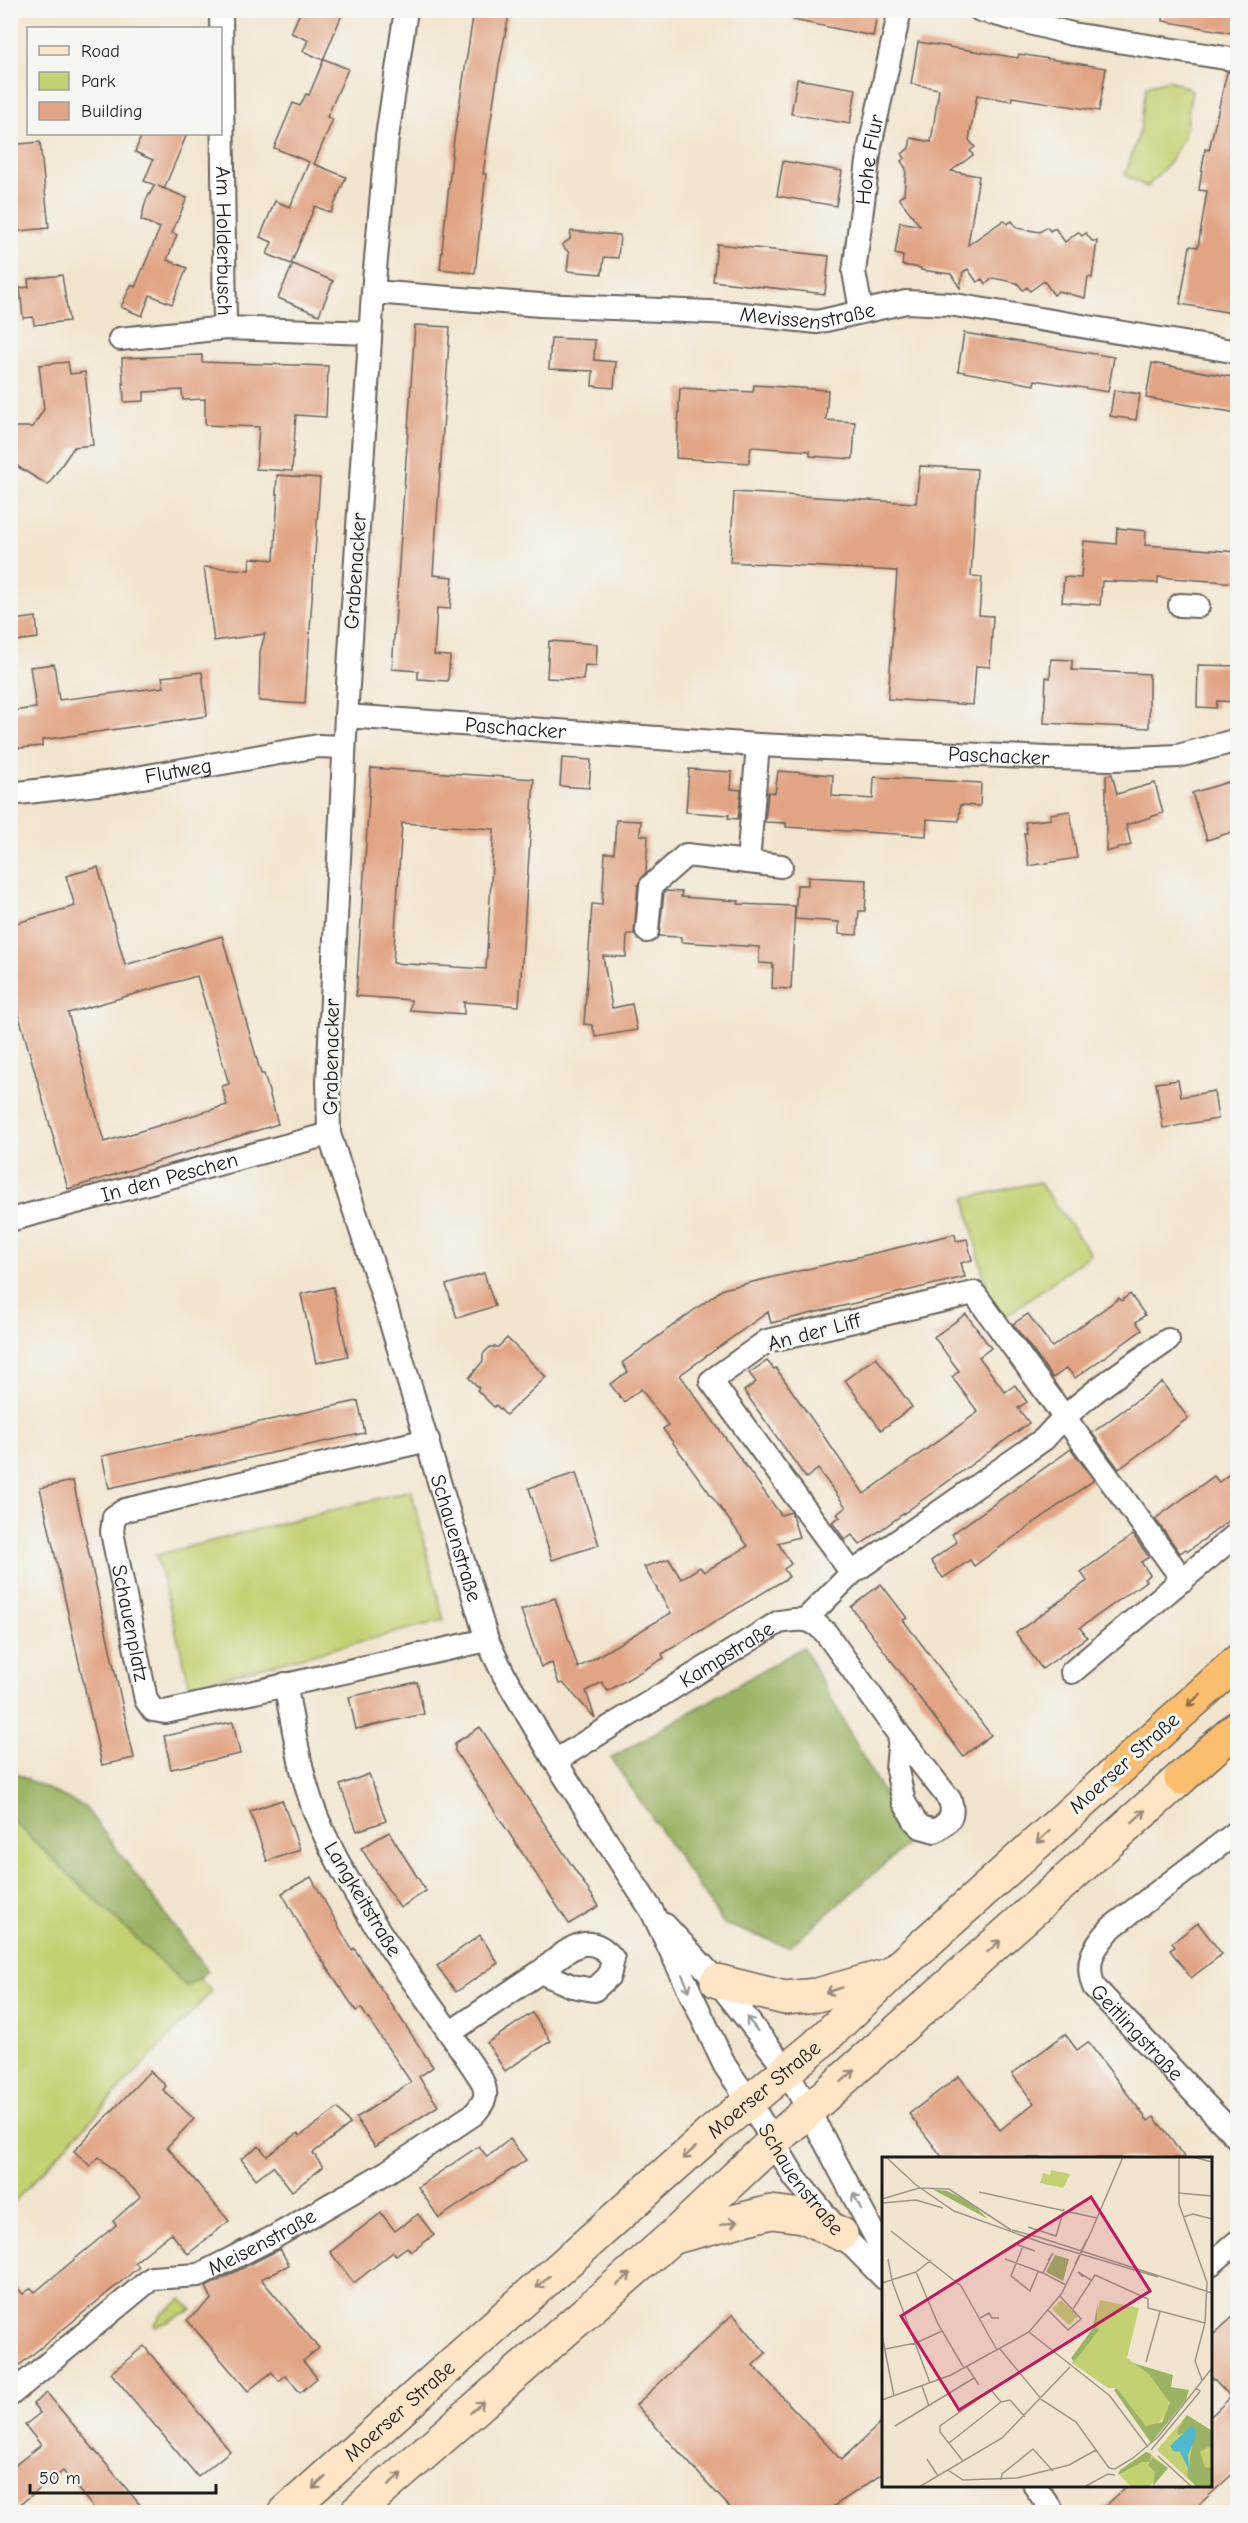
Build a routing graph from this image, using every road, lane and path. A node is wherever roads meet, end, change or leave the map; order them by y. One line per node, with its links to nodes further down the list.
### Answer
1 (221, 10): 5 (street, Am Holderbusch)
2 (406, 10): 8 (street, Grabenacker)
3 (900, 10): 9 (street, Hohe Flur)
4 (980, 10): 6 (street)
5 (221, 27)
6 (1238, 60)
7 (222, 90): 10 (street, Am Holderbusch)
8 (373, 292): 9 (street, Mevissenstraße); 11 (street, Grabenacker)
9 (861, 310): 13 (street, Mevissenstraße)
10 (225, 328): 11 (street); 12 (street)
11 (370, 333): 14 (street, Grabenacker)
12 (120, 339)
13 (1238, 352)
14 (345, 716): 16 (street, Paschacker); 17 (street, Grabenacker)
15 (1238, 740): 16 (street, Paschacker)
16 (758, 745): 19 (street)
17 (344, 747): 18 (street, Flutweg); 22 (street, Grabenacker)
18 (10, 794)
19 (748, 862): 20 (street); 21 (street)
20 (781, 866)
21 (647, 931)
22 (329, 1134): 23 (street, In den Peschen); 26 (street, Schauenstraße)
23 (10, 1220)
24 (1168, 1340): 25 (street)
25 (1063, 1417): 28 (street); 28 (street, An der Liff); 29 (street, An der Liff)
26 (428, 1440): 31 (street, Schauenstraße); 34 (street, Schauenplatz)
27 (1238, 1533): 29 (street)
28 (852, 1573): 30 (street)
29 (1183, 1580): 33 (street)
30 (806, 1619): 36 (street); 37 (street, Kampstraße)
31 (487, 1640): 34 (street, Schauenplatz); 37 (street, Schauenstraße)
32 (1238, 1661): 38 (highway, Moerser Straße, one-way to 38)
33 (1072, 1672)
34 (285, 1684): 45 (street, Langkeitstraße)
35 (1238, 1727): 39 (highway, Moerser Straße)
36 (900, 1736)
37 (555, 1761): 41 (street, Schauenstraße)
38 (1118, 1770): 43 (main road, Moerser Straße, one-way to 43)
39 (1181, 1778): 49 (main road, Moerser Straße, one-way to 39)
40 (1238, 1831): 50 (street, Geitlingstraße)
41 (652, 1911): 44 (street, Schauenstraße); 47 (street, Schauenstraße, one-way to 47)
42 (540, 1972): 45 (street)
43 (890, 1975): 44 (main road, one-way to 44); 46 (main road, Moerser Straße)
44 (717, 1980): 46 (street, Schauenstraße, one-way to 44)
45 (451, 2032): 48 (street, Langkeitstraße)
46 (787, 2070): 47 (main road, Moerser Straße); 49 (street, Schauenstraße)
47 (749, 2101): 51 (street, Schauenstraße); 60 (main road, Moerser Straße, one-way to 60)
48 (485, 2102): 58 (street, Meisenstraße)
49 (810, 2110): 51 (main road, Moerser Straße); 55 (street, Schauenstraße, one-way to 49)
50 (1238, 2139)
51 (773, 2142): 52 (street, Schauenstraße); 53 (main road, Moerser Straße)
52 (842, 2234): 53 (main road, one-way to 52); 57 (street, Schauenstraße)
53 (672, 2237): 61 (main road, Moerser Straße, one-way to 53)
54 (1238, 2241): 56 (street)
55 (882, 2249)
56 (1212, 2263)
57 (882, 2276)
58 (10, 2395)
59 (1036, 2487): 62 (street)
60 (286, 2512)
61 (357, 2512)
62 (1053, 2512)

